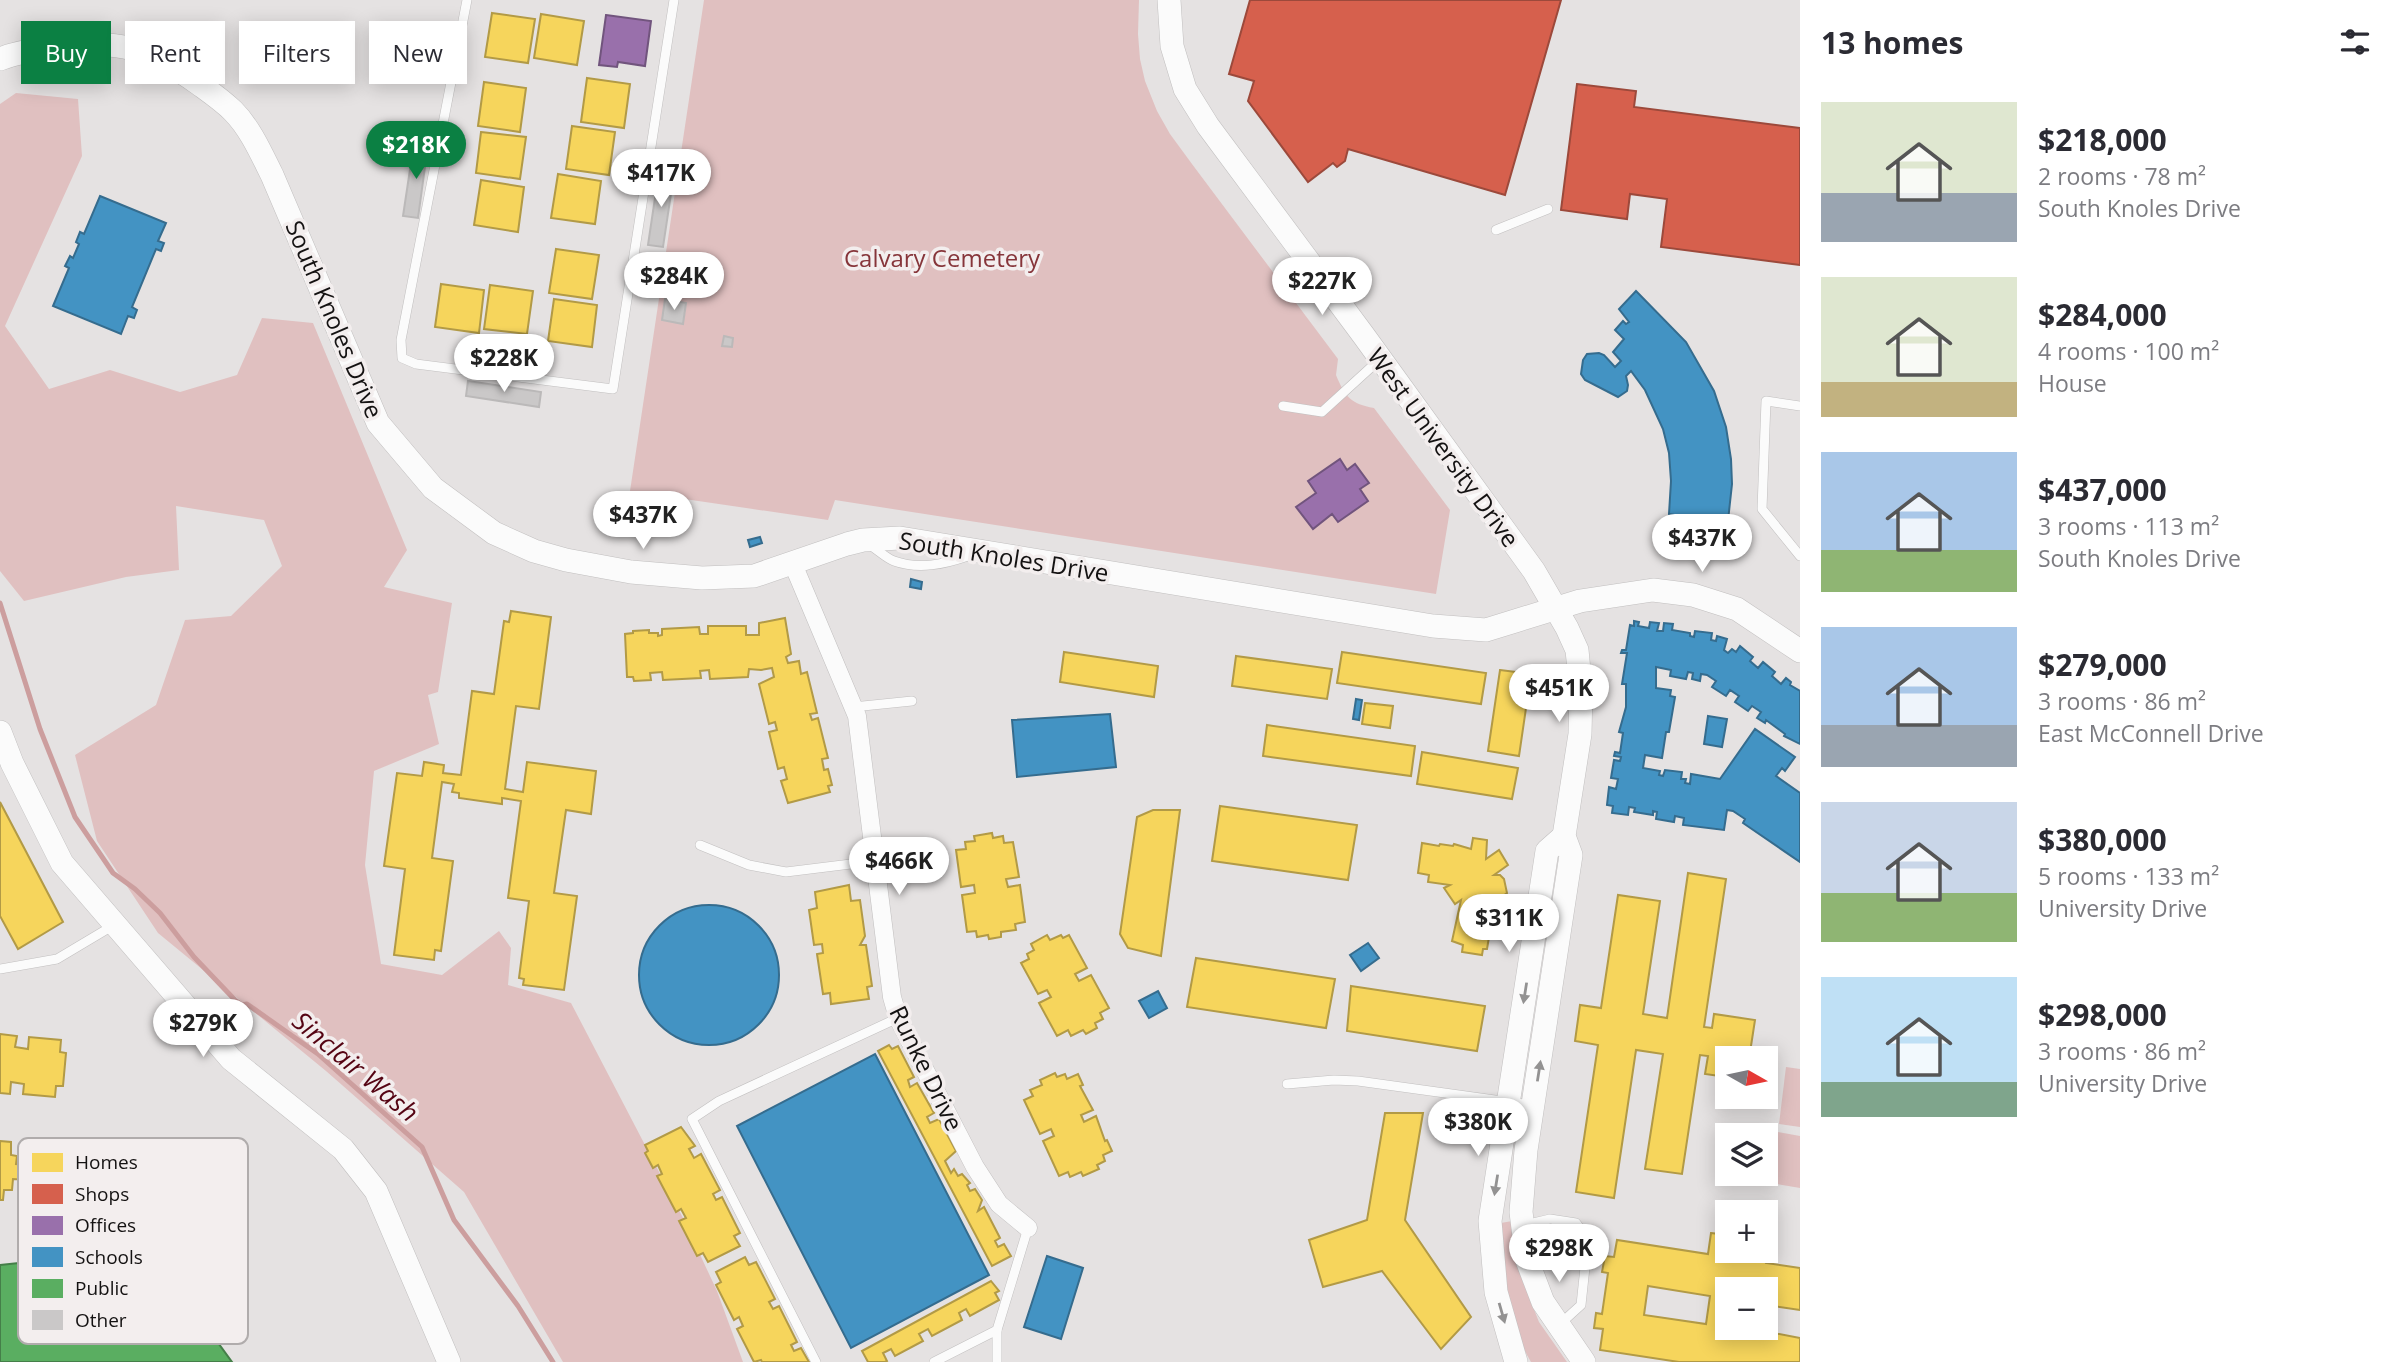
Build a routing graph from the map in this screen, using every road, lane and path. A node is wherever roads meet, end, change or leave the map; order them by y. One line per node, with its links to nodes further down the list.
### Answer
1 (467, 0): 2 (lane)
2 (674, 0)
3 (1169, 0): 7 (street, West University Drive)
4 (0, 60): 11 (street, South Knoles Drive)
5 (1548, 209): 6 (lane)
6 (1496, 230)
7 (1380, 359): 8 (lane); 12 (street, West University Drive)
8 (1283, 406)
9 (1800, 406): 10 (lane)
10 (1800, 556)
11 (793, 564): 12 (street, South Knoles Drive); 15 (street, Runke Drive)
12 (1555, 609): 13 (street, South Knoles Drive); 17 (street, West University Drive)
13 (1800, 651)
14 (912, 701): 15 (lane)
15 (853, 707): 19 (street, Runke Drive)
16 (0, 732): 20 (street)
17 (1564, 836): 24 (street, one-way to 24); 25 (street, one-way to 17)
18 (700, 845): 19 (lane)
19 (875, 862): 22 (street, Runke Drive)
20 (114, 925): 21 (lane); 30 (street)
21 (0, 969)
22 (898, 1018): 27 (street, Runke Drive); 31 (lane)
23 (1287, 1084): 24 (lane)
24 (1509, 1102): 25 (lane); 34 (street, one-way to 34)
25 (1534, 1105): 26 (street)
26 (1523, 1225): 28 (street); 28 (lane)
27 (1028, 1228): 29 (lane)
28 (1558, 1325): 35 (street)
29 (997, 1330): 32 (lane); 33 (lane)
30 (449, 1362)
31 (817, 1362)
32 (934, 1362)
33 (997, 1362)
34 (1516, 1362)
35 (1584, 1362)

